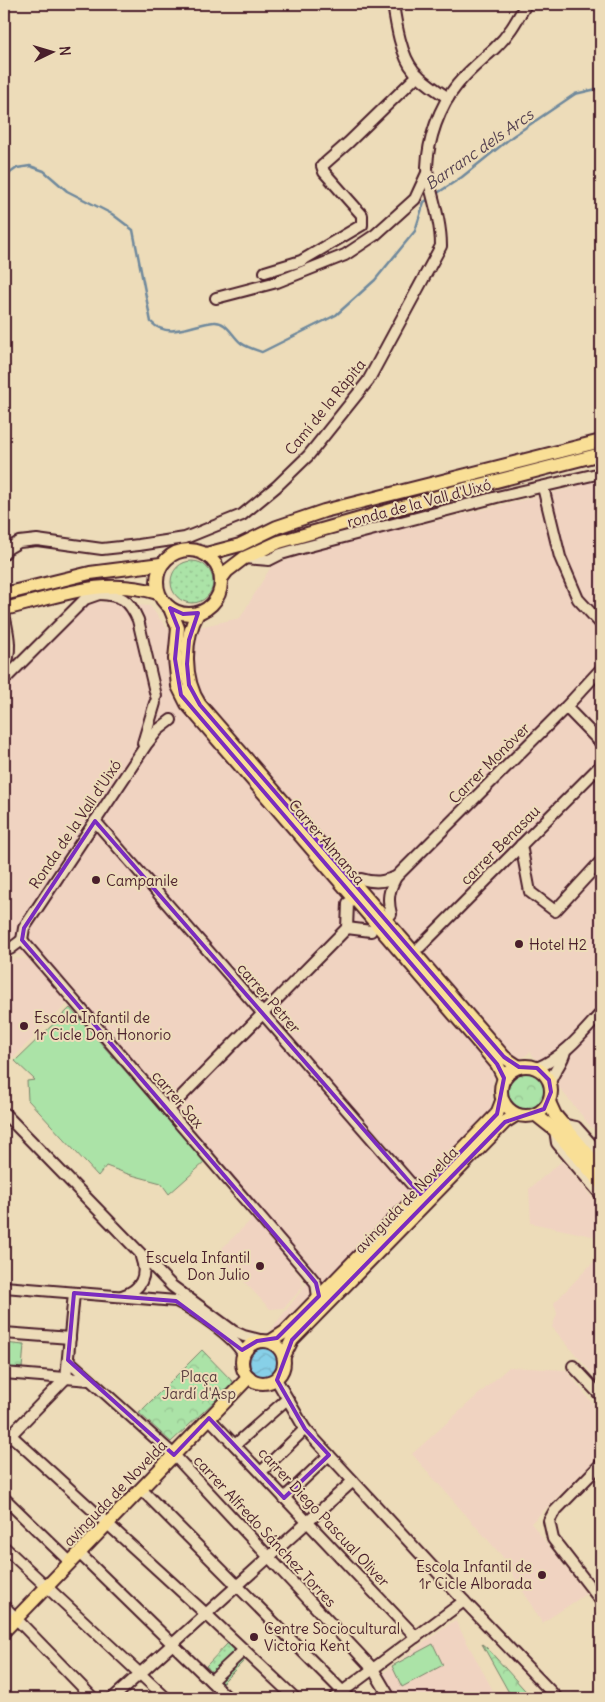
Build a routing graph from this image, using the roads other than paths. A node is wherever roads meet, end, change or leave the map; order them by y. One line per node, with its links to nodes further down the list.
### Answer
1 (393, 4): 3 (street)
2 (526, 4): 4 (street, Camí de la Ràpita)
3 (418, 75): 4 (street); 6 (street)
4 (448, 98): 5 (street, Camí de la Ràpita)
5 (427, 173): 7 (street); 12 (street, Camí de la Ràpita)
6 (265, 272)
7 (216, 298)
8 (601, 441): 13 (main road)
9 (601, 454): 14 (main road)
10 (601, 473): 11 (street, ronda de la Vall d'Uixó)
11 (543, 488): 14 (street, ronda de la Vall d'Uixó); 25 (street)
12 (4, 554)
13 (206, 554): 15 (main road); 16 (main road)
14 (244, 558): 16 (main road)
15 (161, 564): 19 (main road); 20 (main road)
16 (221, 579): 23 (main road)
17 (133, 587): 18 (main road); 19 (main road); 22 (main road)
18 (101, 593): 27 (street); 36 (street, Ronda de la Vall d'Uixó)
19 (158, 593): 21 (main road)
20 (4, 594)
21 (170, 608): 23 (main road); 55 (main road, Carrer Almansa)
22 (4, 609)
23 (198, 613): 31 (main road, Carrer Almansa)
24 (4, 614): 26 (street)
25 (601, 624)
26 (9, 634): 27 (street); 29 (street)
27 (29, 654): 30 (street)
28 (601, 669): 33 (street, Carrer Monòver)
29 (4, 670)
30 (4, 680)
31 (196, 700): 32 (main road); 53 (main road, Carrer Almansa)
32 (210, 703)
33 (566, 707): 35 (street); 41 (street, Carrer Monòver)
34 (171, 720): 36 (street, Ronda de la Vall d'Uixó)
35 (601, 743)
36 (142, 751): 38 (street, Ronda de la Vall d'Uixó)
37 (601, 764): 39 (street, carrer Benasau)
38 (95, 821): 47 (street, Ronda de la Vall d'Uixó); 51 (street, carrer Petrer)
39 (521, 845): 40 (street); 49 (street, carrer Benasau)
40 (601, 861)
41 (396, 877): 42 (street); 44 (street, Carrer Monòver)
42 (361, 879)
43 (348, 903): 45 (street)
44 (391, 914)
45 (347, 928): 46 (street); 51 (street)
46 (371, 931)
47 (22, 940): 48 (street); 59 (street, carrer Sax)
48 (4, 946)
49 (420, 947)
50 (601, 1013): 52 (street)
51 (264, 1014): 59 (street); 67 (street, carrer Petrer)
52 (565, 1051): 54 (street); 56 (street)
53 (519, 1067): 54 (main road); 55 (main road)
54 (537, 1068): 56 (main road)
55 (504, 1078): 57 (main road)
56 (550, 1083): 58 (main road)
57 (502, 1101): 61 (main road); 67 (main road, avinguda de Novelda)
58 (549, 1102): 62 (main road); 63 (main road)
59 (168, 1110): 73 (street, carrer Sax)
60 (4, 1114): 69 (street)
61 (516, 1115): 62 (main road); 78 (main road, avinguda de Novelda)
62 (536, 1115): 63 (main road)
63 (558, 1127): 64 (street); 65 (main road); 66 (main road); 68 (street)
64 (601, 1155)
65 (601, 1170)
66 (601, 1183)
67 (420, 1194): 73 (main road, avinguda de Novelda)
68 (601, 1195)
69 (140, 1254): 72 (street); 76 (street)
70 (4, 1287): 71 (street)
71 (74, 1293): 72 (street); 75 (street)
72 (121, 1296): 77 (street)
73 (318, 1297): 76 (main road, avinguda de Novelda)
74 (4, 1333): 75 (street)
75 (70, 1338): 79 (street)
76 (266, 1341): 77 (main road); 78 (main road)
77 (243, 1354): 82 (main road)
78 (284, 1356): 84 (main road)
79 (68, 1360): 83 (street); 85 (street, carrer Alfredo Sánchez Torres)
80 (573, 1366): 86 (street)
81 (4, 1373): 83 (street)
82 (249, 1377): 84 (main road); 88 (main road, avinguda de Novelda)
83 (66, 1378): 85 (street); 90 (street)
84 (276, 1379): 87 (street)
85 (90, 1380): 92 (street, carrer Alfredo Sánchez Torres)
86 (601, 1396)
87 (287, 1398): 89 (street); 91 (street)
88 (209, 1418): 91 (street, carrer Diego Pascual Oliver); 92 (main road, avinguda de Novelda)
89 (305, 1429): 93 (street); 95 (street)
90 (6, 1436): 101 (street)
91 (235, 1446): 95 (street, carrer Diego Pascual Oliver)
92 (174, 1455): 97 (main road, avinguda de Novelda); 103 (street, carrer Alfredo Sánchez Torres)
93 (329, 1455): 96 (street); 99 (street)
94 (601, 1464): 108 (street)
95 (260, 1472): 99 (street, carrer Diego Pascual Oliver)
96 (353, 1481): 100 (street); 107 (street)
97 (141, 1489): 101 (main road, avinguda de Novelda); 106 (street)
98 (4, 1498): 104 (street)
99 (284, 1498): 100 (street, carrer Diego Pascual Oliver)
100 (307, 1522): 103 (street); 113 (street, carrer Diego Pascual Oliver)
101 (107, 1524): 104 (main road, avinguda de Novelda); 110 (street)
102 (4, 1547): 105 (street)
103 (269, 1557): 106 (street); 116 (street, carrer Alfredo Sánchez Torres)
104 (74, 1558): 105 (main road, avinguda de Novelda); 114 (street)
105 (47, 1586): 111 (main road, avinguda de Novelda); 117 (street)
106 (237, 1586): 110 (street); 119 (street)
107 (464, 1601): 113 (street); 126 (street)
108 (601, 1601)
109 (4, 1606): 111 (street)
110 (206, 1614): 114 (street); 115 (street)
111 (17, 1618): 112 (main road, avinguda de Novelda); 120 (street)
112 (4, 1631)
113 (416, 1637): 116 (street)
114 (173, 1645): 117 (street); 118 (street)
115 (244, 1650): 118 (street); 124 (street)
116 (373, 1669): 119 (street); 125 (street, carrer Alfredo Sánchez Torres)
117 (140, 1674): 121 (street); 122 (street)
118 (211, 1681): 123 (street)
119 (338, 1695)
120 (94, 1698)
121 (113, 1698)
122 (166, 1698)
123 (228, 1698)
124 (295, 1698)
125 (390, 1698)
126 (557, 1698)

